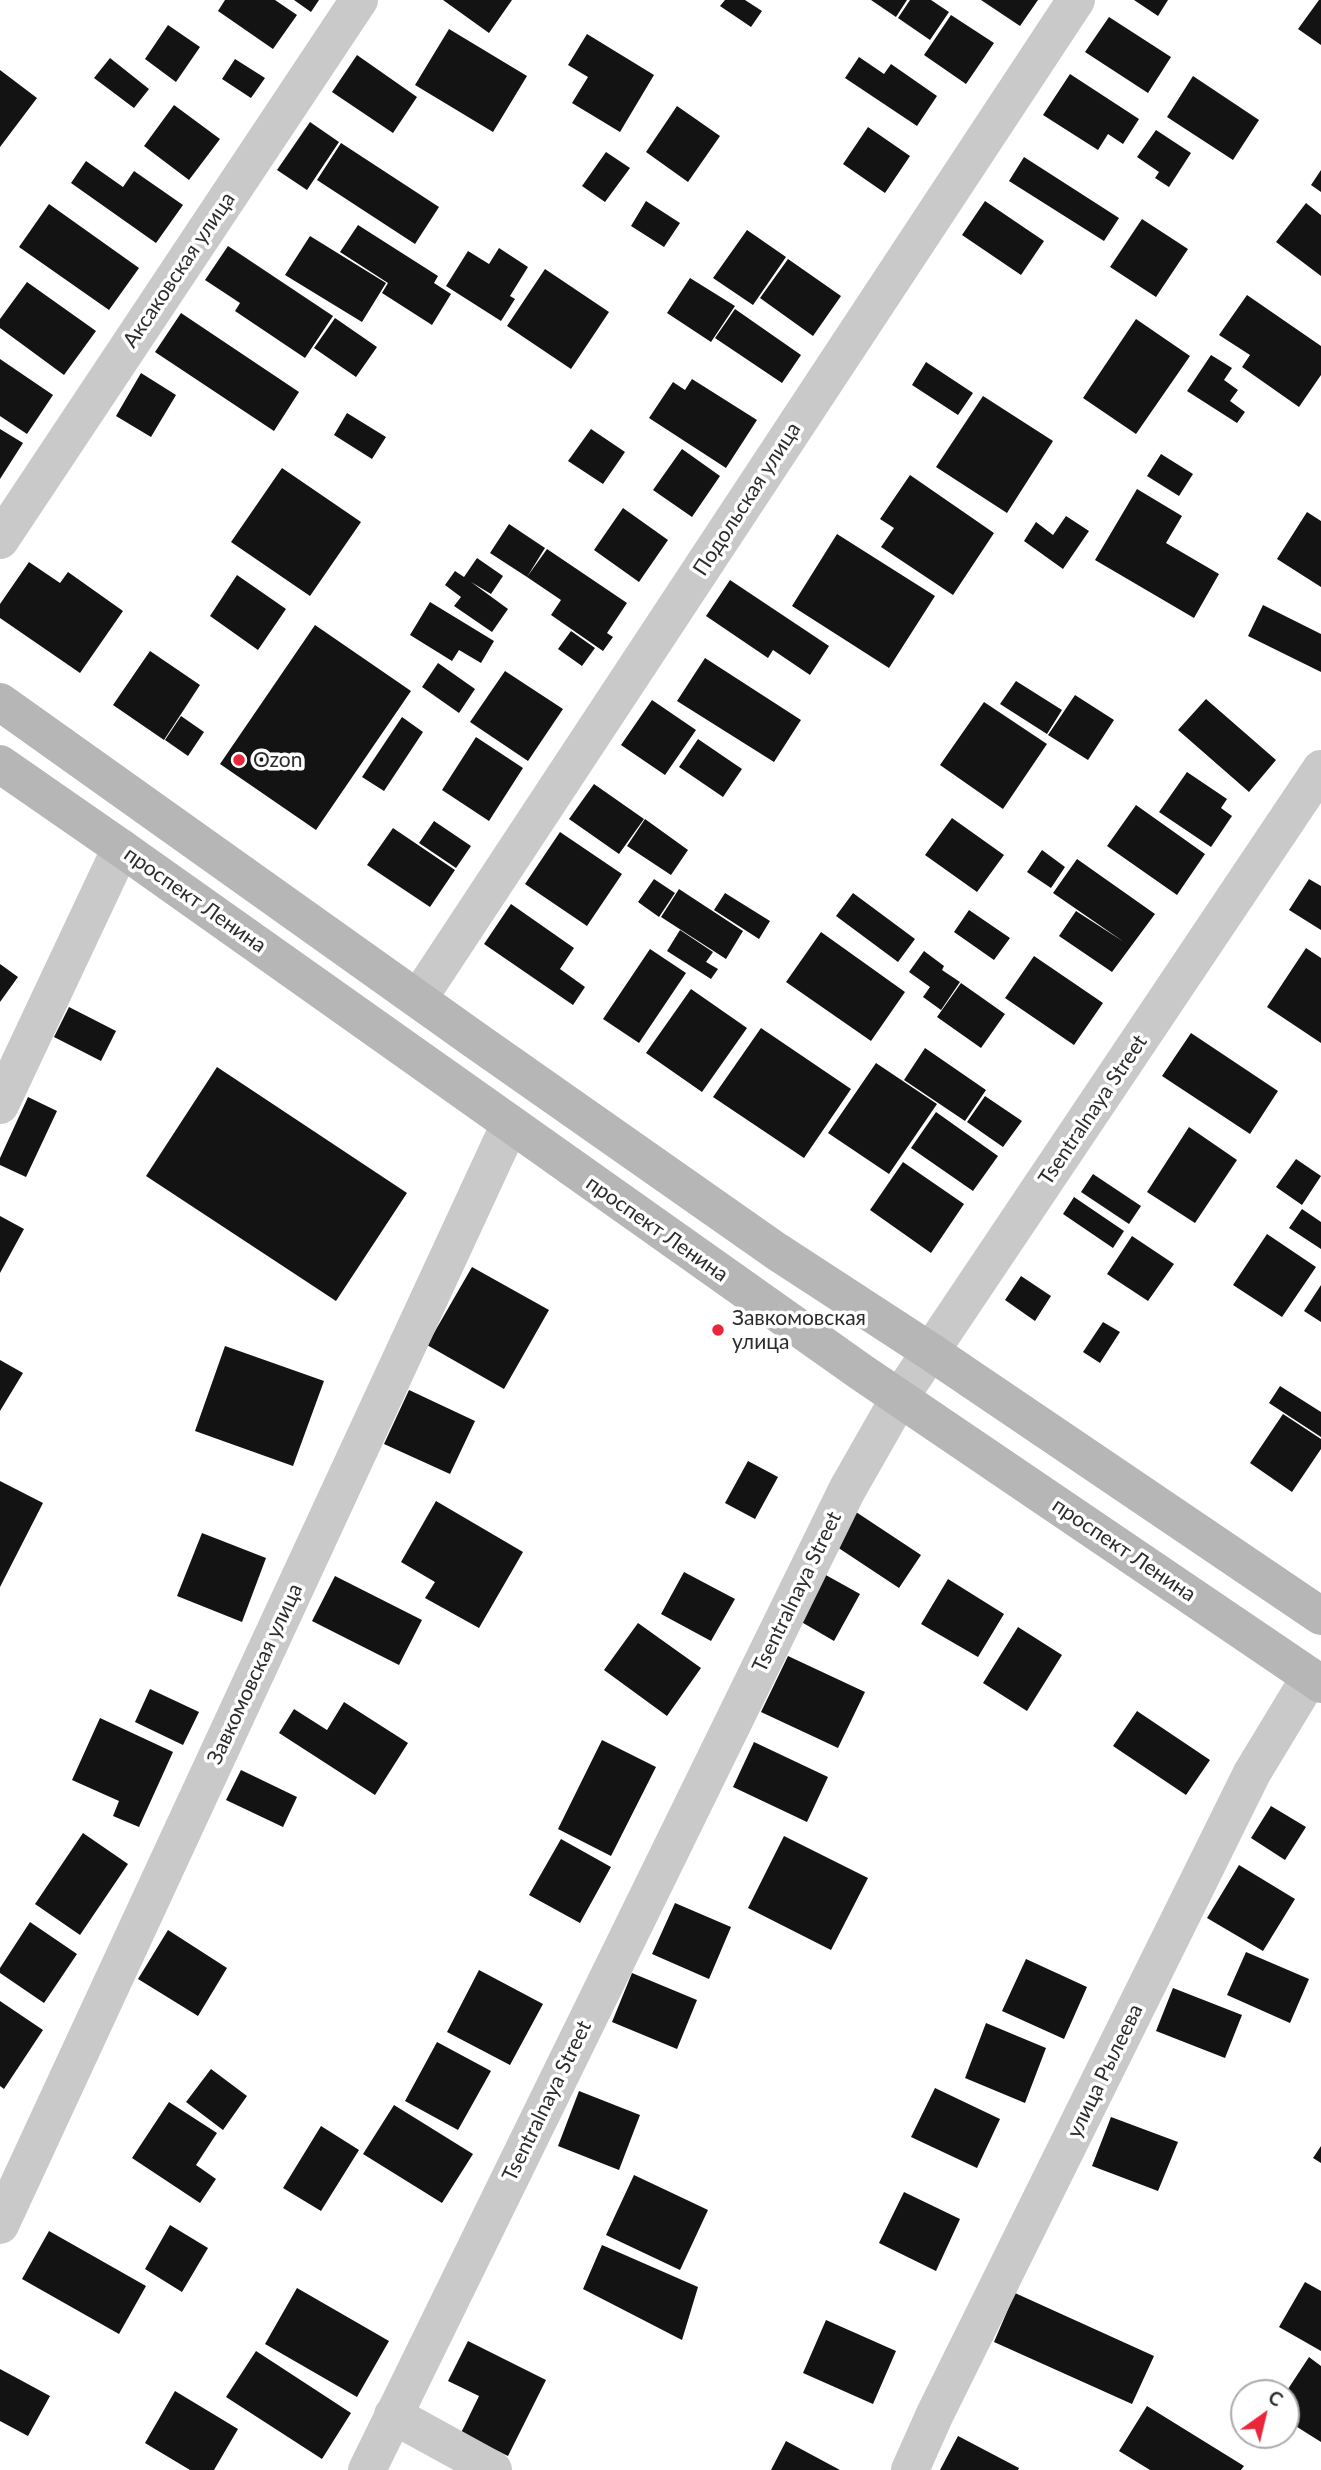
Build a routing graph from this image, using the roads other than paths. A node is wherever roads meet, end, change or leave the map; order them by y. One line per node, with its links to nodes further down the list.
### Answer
1 (359, 0): 3 (street, Аксаковская улица)
2 (1076, 0): 8 (street, Подольская улица)
3 (0, 540)
4 (0, 702): 8 (main road)
5 (0, 764): 7 (main road, проспект Ленина)
6 (1321, 769): 11 (street, Tsentralnaya Street)
7 (121, 848): 9 (street); 10 (main road, проспект Ленина)
8 (418, 999): 11 (main road)
9 (0, 1105)
10 (510, 1124): 12 (main road, проспект Ленина); 15 (street, Завкомовская улица)
11 (931, 1352): 12 (street, Tsentralnaya Street); 13 (main road)
12 (900, 1397): 14 (main road, проспект Ленина); 16 (street, Tsentralnaya Street)
13 (1321, 1616)
14 (1316, 1680): 19 (street, улица Рылеева)
15 (0, 2225)
16 (393, 2415): 17 (street, Tsentralnaya Street); 18 (street)
17 (367, 2470)
18 (493, 2470)
19 (910, 2470)

